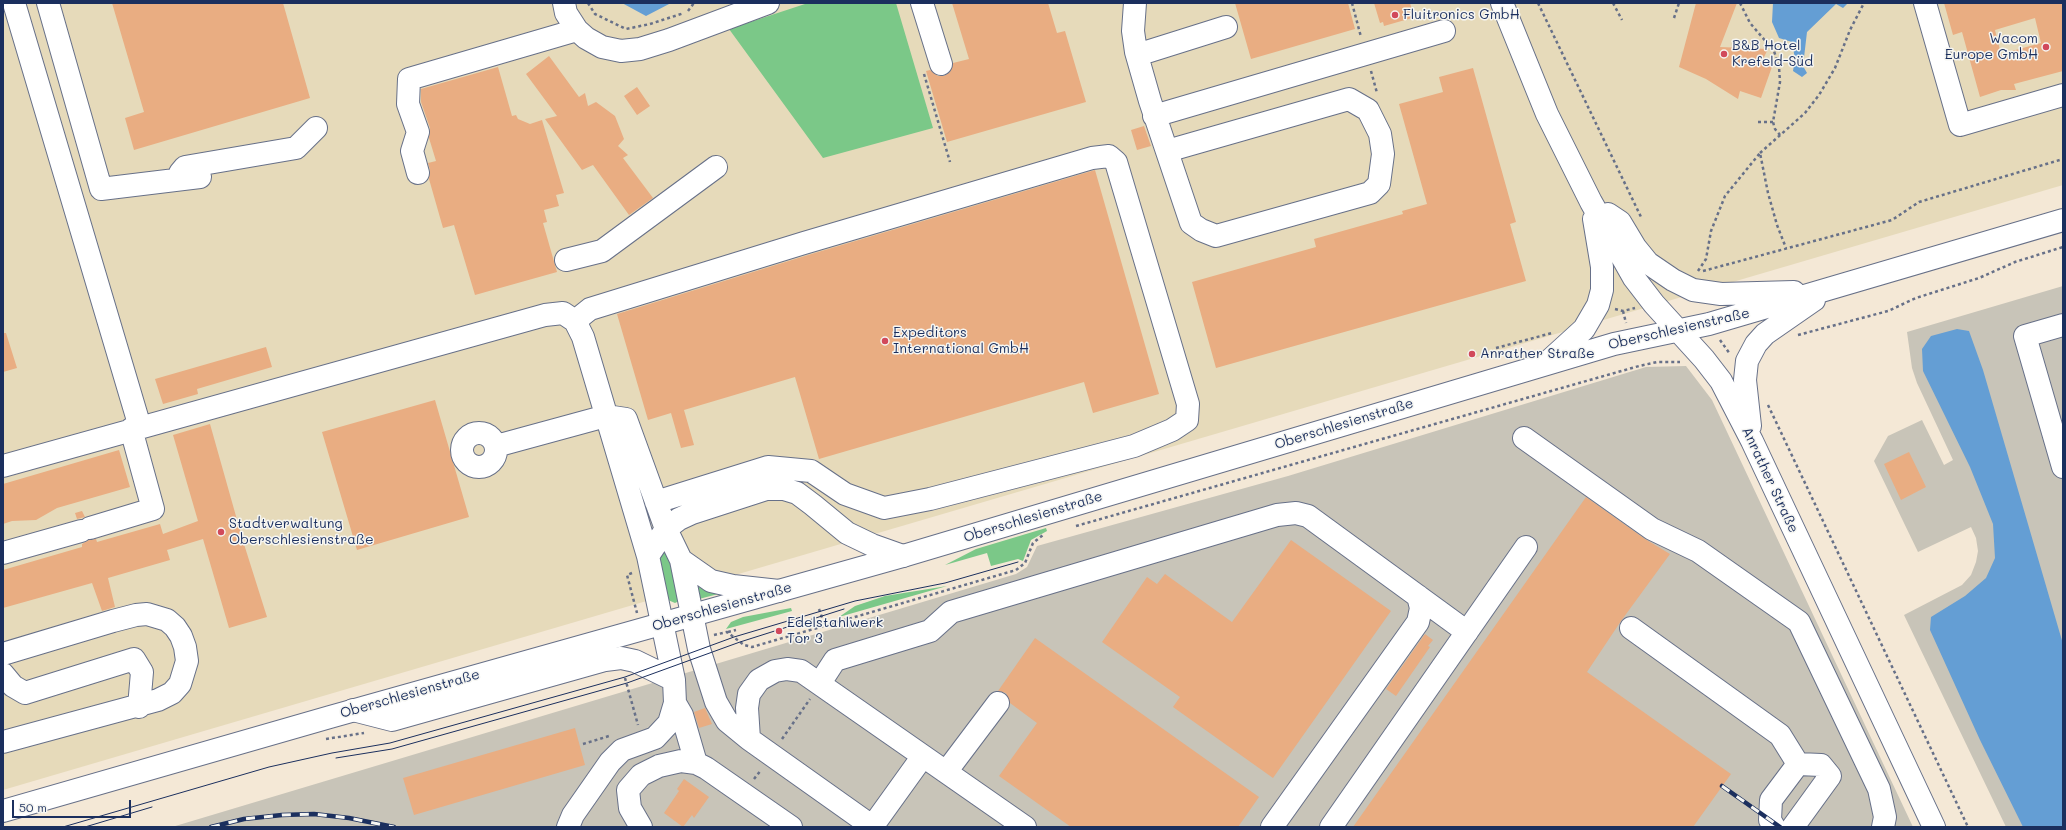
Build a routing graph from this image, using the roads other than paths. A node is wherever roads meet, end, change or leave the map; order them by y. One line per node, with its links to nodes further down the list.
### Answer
1 (14, 3): 31 (main road)
2 (48, 3): 21 (main road)
3 (564, 3): 10 (main road)
4 (768, 3): 10 (main road)
5 (922, 3): 13 (main road)
6 (1135, 3): 12 (main road)
7 (1502, 3): 22 (main road, Anrather Straße)
8 (1925, 3): 14 (main road)
9 (1226, 27): 12 (main road)
10 (577, 30): 19 (main road)
11 (1444, 31): 15 (main road)
12 (1137, 55): 15 (main road)
13 (941, 64)
14 (2063, 95)
15 (1154, 116): 17 (main road)
16 (316, 128): 21 (main road)
17 (1167, 151): 17 (main road)
18 (716, 167): 24 (main road)
19 (418, 173)
20 (200, 177): 21 (main road)
21 (174, 180)
22 (1591, 202): 25 (main road); 28 (main road, Anrather Straße); 29 (main road)
23 (2063, 220): 25 (main road, Oberschlesienstraße)
24 (566, 260)
25 (1827, 290): 28 (main road, Oberschlesienstraße); 33 (main road)
26 (575, 321): 30 (main road); 31 (main road); 37 (main road)
27 (2063, 325): 36 (main road)
28 (1678, 330): 29 (main road, Oberschlesienstraße); 33 (main road, Anrather Straße)
29 (1544, 364): 42 (main road, Oberschlesienstraße)
30 (606, 416): 34 (main road); 37 (main road); 41 (main road)
31 (135, 428): 35 (main road); 40 (main road)
32 (1524, 438): 74 (main road)
33 (1752, 441): 75 (main road, Anrather Straße)
34 (496, 446)
35 (3, 466)
36 (2063, 467)
37 (656, 502): 38 (main road)
38 (666, 529): 41 (main road); 42 (main road); 43 (main road)
39 (1526, 547): 49 (main road)
40 (3, 553)
41 (648, 556): 47 (main road)
42 (902, 556): 44 (main road, Oberschlesienstraße)
43 (681, 560): 44 (main road); 46 (main road)
44 (779, 591): 46 (main road, Oberschlesienstraße)
45 (1418, 596): 49 (main road); 53 (main road); 70 (main road)
46 (692, 615): 47 (main road, Oberschlesienstraße); 58 (main road)
47 (663, 623): 52 (main road); 57 (main road, Oberschlesienstraße)
48 (1631, 628): 62 (main road)
49 (1467, 632): 71 (main road)
50 (3, 654): 56 (main road)
51 (3, 674): 56 (main road)
52 (674, 680): 54 (main road); 57 (main road)
53 (820, 684): 58 (main road); 60 (main road)
54 (675, 703): 61 (main road); 65 (main road)
55 (998, 703): 63 (main road)
56 (139, 707): 59 (main road)
57 (353, 710): 64 (main road, Oberschlesienstraße)
58 (749, 739): 68 (main road)
59 (3, 742)
60 (923, 756): 63 (main road); 68 (main road)
61 (696, 763): 66 (main road); 67 (main road)
62 (1798, 764): 72 (main road); 73 (main road)
63 (946, 772): 69 (main road)
64 (3, 811)
65 (568, 827)
66 (641, 827)
67 (791, 827)
68 (872, 827)
69 (1025, 827)
70 (1272, 827)
71 (1331, 827)
72 (1774, 827)
73 (1794, 827)
74 (1883, 827)
75 (1934, 827)

